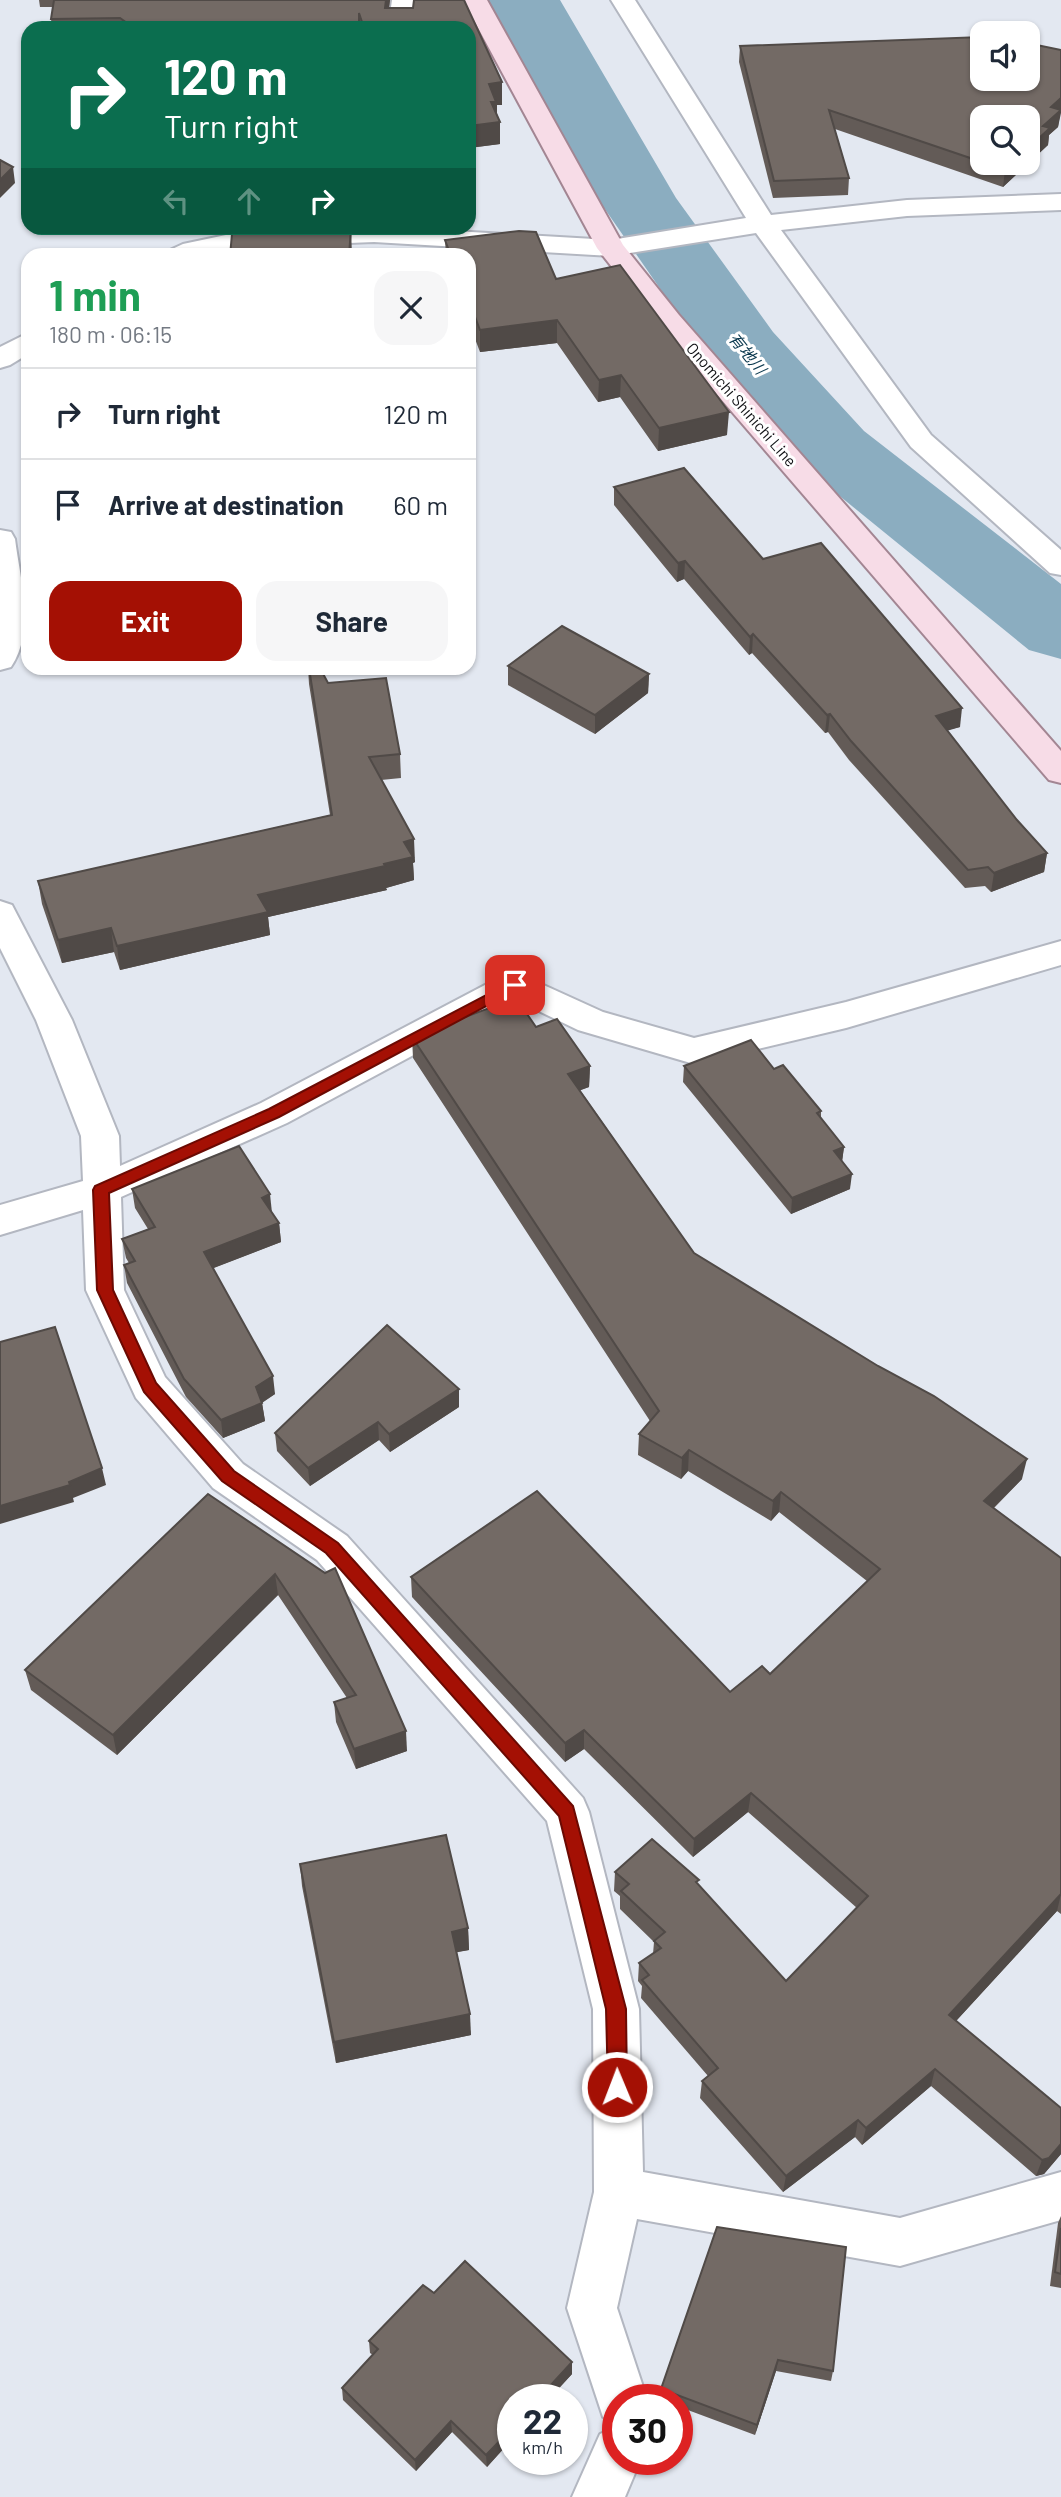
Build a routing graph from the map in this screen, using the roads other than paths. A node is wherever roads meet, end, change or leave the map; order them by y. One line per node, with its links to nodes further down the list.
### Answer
1 (404, 0): 4 (street)
2 (475, 0): 9 (main road, Onomichi Shinichi Line)
3 (623, 0): 6 (street)
4 (401, 21)
5 (1061, 202): 6 (street)
6 (754, 225): 9 (street); 14 (street)
7 (310, 235): 10 (street)
8 (437, 235): 9 (street)
9 (622, 247): 16 (main road, Onomichi Shinichi Line)
10 (202, 248)
11 (21, 346): 12 (street)
12 (0, 359)
13 (0, 541): 15 (street)
14 (1061, 566)
15 (0, 660)
16 (1061, 772)
17 (0, 913): 19 (street)
18 (1061, 953): 19 (street)
19 (101, 1190): 20 (street); 21 (street)
20 (0, 1220)
21 (619, 2192): 22 (street); 23 (street)
22 (1061, 2196)
23 (616, 2384)
24 (608, 2475): 25 (street)
25 (598, 2497)

